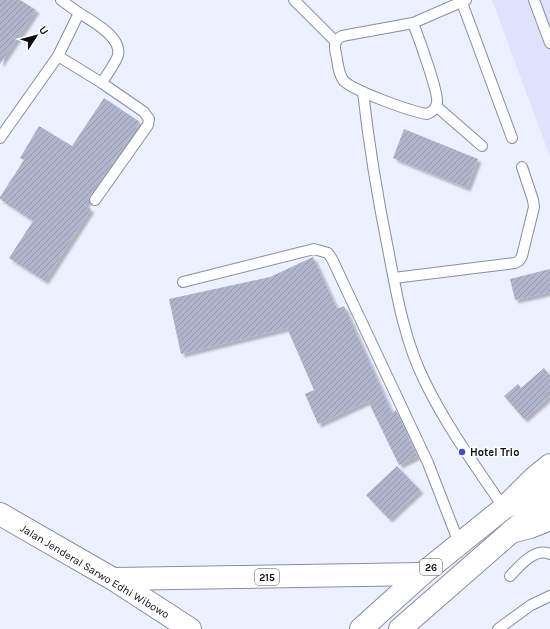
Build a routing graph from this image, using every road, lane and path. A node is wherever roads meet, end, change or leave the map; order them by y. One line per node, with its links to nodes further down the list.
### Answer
1 (61, 0): 5 (lane)
2 (294, 0): 7 (lane)
3 (463, 0): 6 (lane); 14 (lane)
4 (534, 0): 8 (lane)
5 (80, 13): 9 (lane); 10 (lane)
6 (413, 22): 7 (lane); 12 (lane)
7 (336, 42): 11 (lane)
8 (550, 43)
9 (58, 56): 10 (lane); 13 (lane)
10 (102, 83): 17 (lane)
11 (363, 92): 12 (lane); 18 (lane)
12 (436, 106): 15 (lane)
13 (0, 138)
14 (512, 138)
15 (482, 146)
16 (522, 167): 18 (lane)
17 (95, 200)
18 (394, 278): 23 (lane)
19 (183, 282): 27 (lane)
20 (550, 465): 23 (main road)
21 (550, 483): 23 (main road, 26)
22 (550, 499): 26 (main road)
23 (504, 508): 27 (main road, 26)
24 (0, 514): 31 (main road, Jalan Jenderal Sarwo Edhi Wibowo)
25 (550, 519): 26 (main road, 26)
26 (511, 532): 35 (main road, 26)
27 (459, 543): 29 (main road, 26)
28 (550, 554): 30 (lane)
29 (422, 574): 31 (main road, 215); 34 (main road, 26)
30 (510, 576)
31 (113, 579): 33 (main road, Jalan Jenderal Sarwo Edhi Wibowo)
32 (550, 596): 36 (lane)
33 (190, 629)
34 (361, 629)
35 (400, 629)
36 (498, 629)

